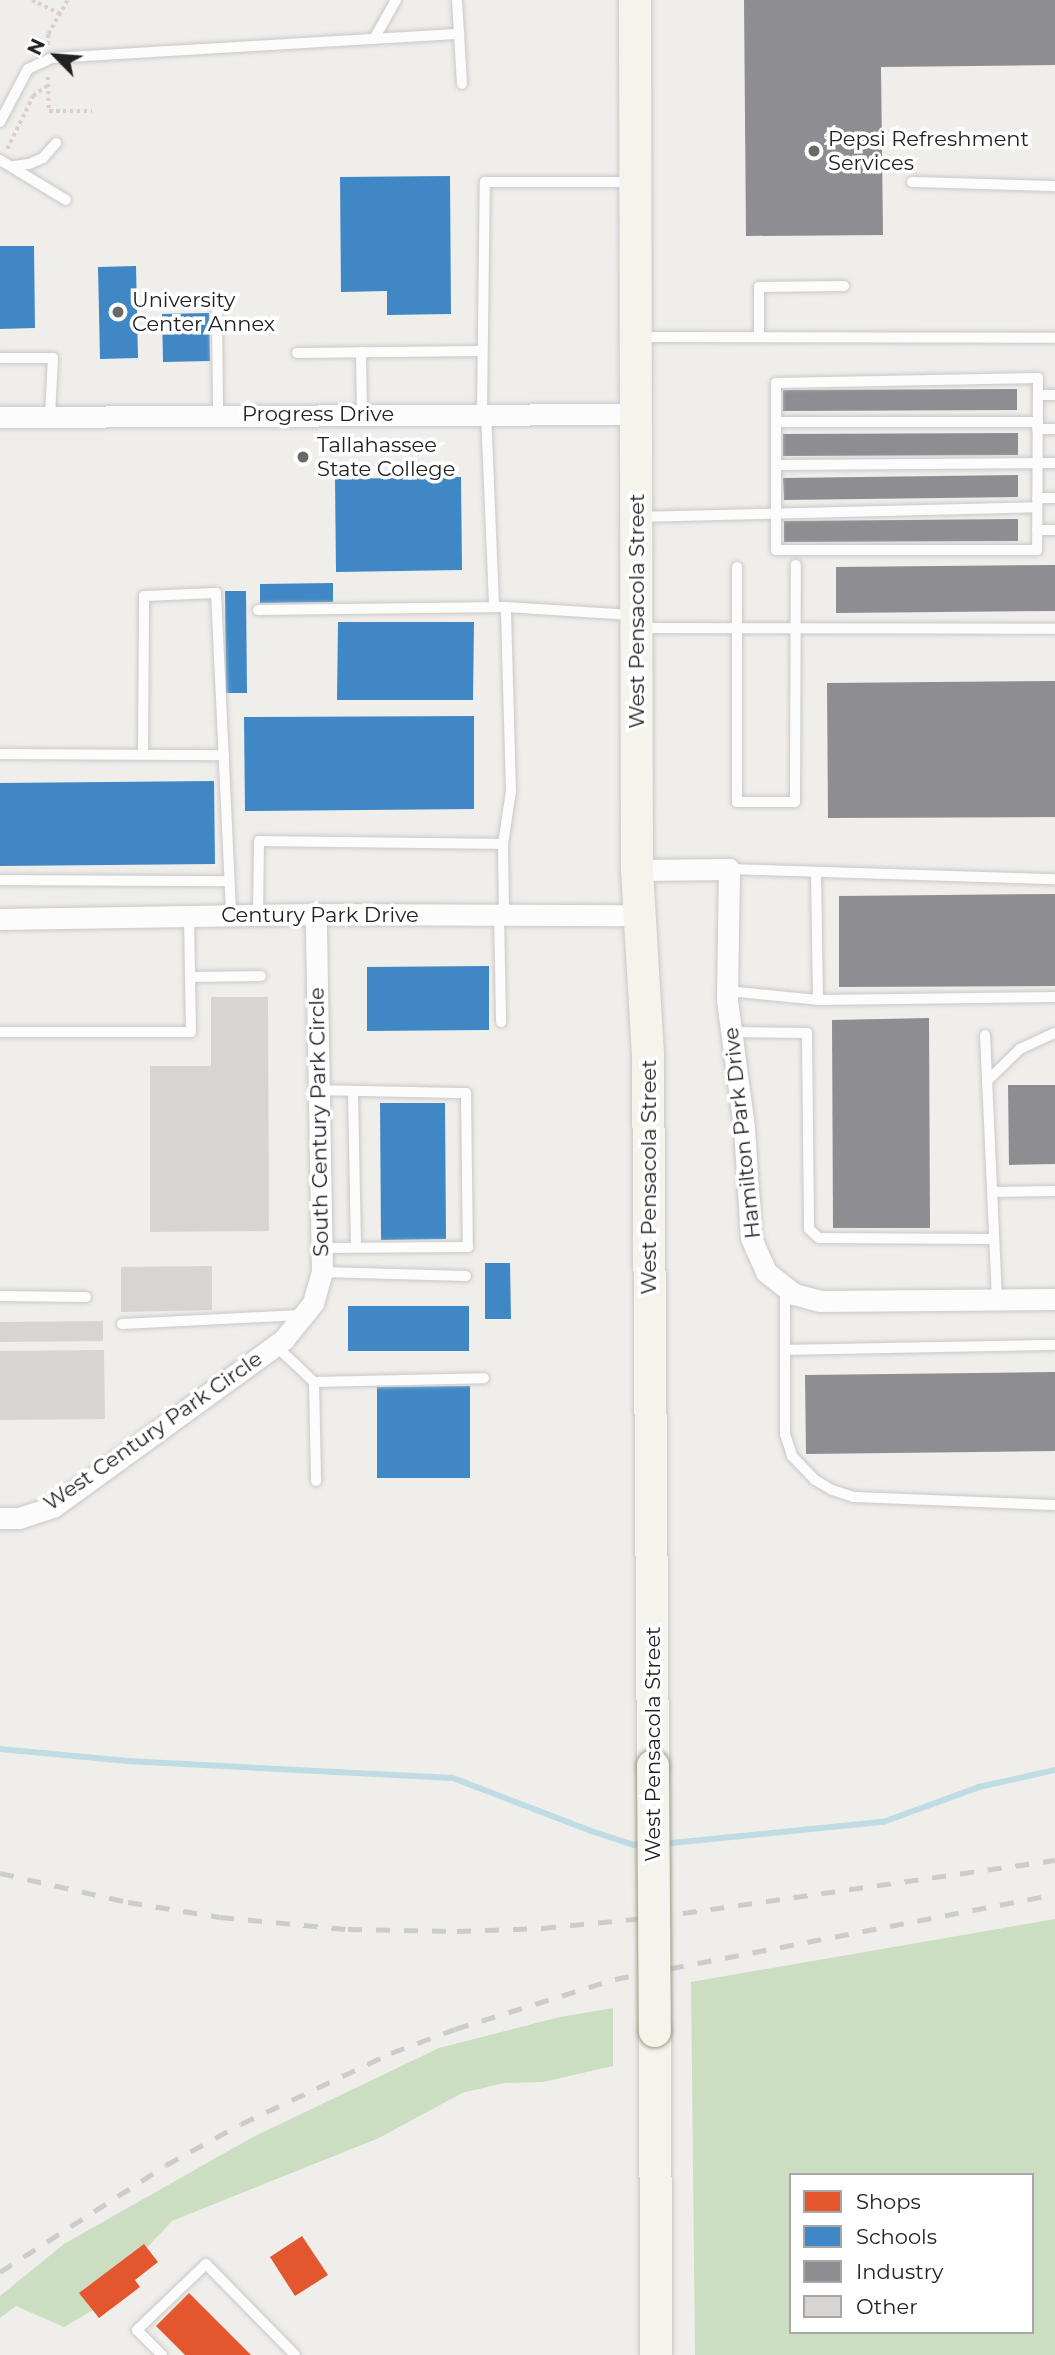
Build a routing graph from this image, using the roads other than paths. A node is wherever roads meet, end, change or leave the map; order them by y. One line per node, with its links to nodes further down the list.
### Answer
1 (396, 0): 5 (lane)
2 (457, 0): 4 (lane)
3 (635, 0): 11 (main road, West Pensacola Street)
4 (459, 34): 5 (lane); 6 (lane)
5 (374, 39): 7 (lane)
6 (462, 84)
7 (0, 122)
8 (56, 144): 10 (lane)
9 (1, 160): 10 (lane)
10 (14, 166): 14 (lane)
11 (635, 182): 17 (main road, West Pensacola Street); 20 (lane)
12 (912, 182): 13 (lane)
13 (1055, 186)
14 (66, 200)
15 (844, 286): 18 (lane)
16 (217, 312): 29 (lane)
17 (636, 337): 18 (lane); 28 (main road, West Pensacola Street)
18 (759, 337): 19 (lane)
19 (1055, 338)
20 (482, 351): 21 (lane); 26 (lane)
21 (361, 352): 22 (lane); 27 (lane)
22 (297, 353)
23 (0, 358): 31 (lane)
24 (1038, 395): 25 (lane); 32 (lane); 33 (lane)
25 (1055, 395)
26 (484, 413): 27 (street, Progress Drive); 28 (street, Progress Drive); 46 (lane)
27 (362, 414): 29 (street, Progress Drive)
28 (637, 414): 41 (main road, West Pensacola Street)
29 (218, 415): 31 (street, Progress Drive)
30 (0, 416): 31 (street, Progress Drive)
31 (50, 416)
32 (776, 422): 33 (lane); 37 (lane)
33 (1037, 425): 34 (lane); 35 (lane)
34 (1055, 429)
35 (1037, 463): 36 (lane); 37 (lane); 39 (lane)
36 (1055, 463)
37 (776, 465): 40 (lane)
38 (1055, 498): 39 (lane)
39 (1037, 502): 40 (lane); 42 (lane)
40 (776, 514): 41 (lane); 42 (lane)
41 (637, 517): 49 (main road, West Pensacola Street)
42 (1037, 530): 43 (lane)
43 (1055, 530)
44 (796, 565): 51 (lane)
45 (737, 567): 50 (lane)
46 (494, 607): 47 (lane); 48 (lane)
47 (506, 607): 49 (lane); 56 (lane)
48 (258, 610)
49 (636, 622): 50 (lane); 58 (main road, West Pensacola Street)
50 (737, 628): 51 (lane); 51 (lane)
51 (796, 628): 52 (lane)
52 (1055, 629)
53 (0, 754): 54 (lane)
54 (143, 754): 55 (lane); 55 (lane)
55 (224, 755): 62 (lane)
56 (503, 844): 64 (lane); 66 (lane)
57 (729, 869): 58 (street); 59 (lane); 72 (street, Hamilton Park Drive)
58 (637, 870): 67 (main road, West Pensacola Street)
59 (817, 872): 60 (lane); 74 (lane)
60 (1055, 879)
61 (0, 880): 62 (lane)
62 (229, 881): 65 (lane)
63 (316, 914): 64 (street, Century Park Drive); 66 (street, Century Park Drive); 81 (street, South Century Park Circle)
64 (502, 914): 67 (street, Century Park Drive); 75 (lane)
65 (231, 915): 66 (street, Century Park Drive); 68 (street, Century Park Drive)
66 (258, 915)
67 (640, 915): 107 (main road, West Pensacola Street, bridge)
68 (189, 916): 69 (street, Century Park Drive); 70 (lane)
69 (0, 919)
70 (190, 976): 71 (lane); 76 (lane)
71 (261, 976)
72 (727, 991): 74 (lane); 77 (street, Hamilton Park Drive)
73 (1055, 997): 74 (lane)
74 (818, 1000)
75 (501, 1021)
76 (0, 1032)
77 (731, 1032): 85 (lane); 90 (street, Hamilton Park Drive)
78 (1055, 1033): 80 (lane)
79 (985, 1035): 80 (lane)
80 (987, 1081): 84 (lane)
81 (319, 1090): 82 (lane); 87 (street, South Century Park Circle)
82 (354, 1091): 86 (lane); 86 (lane)
83 (1055, 1191): 84 (lane)
84 (992, 1192): 85 (lane)
85 (994, 1239): 94 (lane)
86 (356, 1247): 87 (lane)
87 (321, 1248): 88 (street, South Century Park Circle)
88 (322, 1272): 89 (lane); 95 (street, South Century Park Circle)
89 (466, 1276)
90 (785, 1289): 94 (street, Hamilton Park Drive); 99 (lane)
91 (0, 1296): 92 (lane)
92 (86, 1297)
93 (1055, 1299): 94 (street, Hamilton Park Drive)
94 (997, 1300)
95 (301, 1320): 96 (lane); 97 (street, West Century Park Circle)
96 (122, 1324)
97 (275, 1345): 101 (lane); 104 (street, West Century Park Circle)
98 (1055, 1345): 99 (lane)
99 (785, 1350): 103 (lane)
100 (484, 1378): 101 (lane)
101 (314, 1382): 102 (lane)
102 (316, 1481)
103 (1055, 1505)
104 (0, 1518)
105 (162, 2355): 106 (lane)
106 (295, 2355)
107 (656, 2355)

